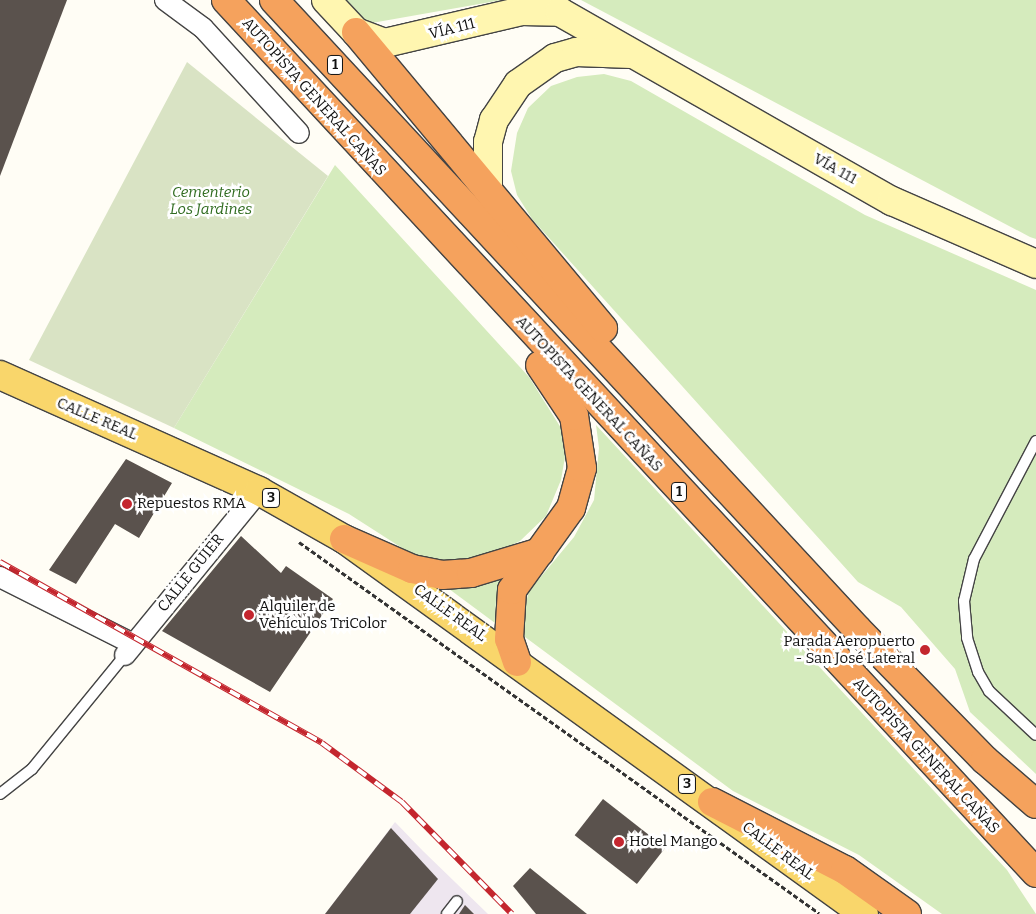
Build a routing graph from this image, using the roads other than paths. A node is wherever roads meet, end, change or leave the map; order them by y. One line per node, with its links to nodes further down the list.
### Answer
1 (165, 0): 8 (street)
2 (226, 0): 7 (highway, AUTOPISTA GENERAL CAÑAS / 1)
3 (274, 0): 14 (highway, 1)
4 (326, 0): 5 (main road, VÍA 111)
5 (356, 32): 6 (main road, VÍA 111); 9 (highway)
6 (642, 57): 9 (main road, VÍA 111); 10 (main road, VÍA 111)
7 (324, 110): 16 (highway); 24 (highway, AUTOPISTA GENERAL CAÑAS / 1)
8 (299, 133)
9 (488, 186): 14 (highway)
10 (1036, 264)
11 (0, 375): 13 (main road, CALLE REAL / 3)
12 (1036, 441): 20 (lane)
13 (259, 491): 15 (main road, CALLE REAL / 3); 18 (street, CALLE GUIER)
14 (759, 521): 23 (highway, 1)
15 (344, 539): 16 (highway); 19 (main road, CALLE REAL / 3)
16 (541, 551): 19 (highway)
17 (0, 577): 18 (street)
18 (129, 650): 21 (lane)
19 (517, 662): 22 (main road, CALLE REAL / 3)
20 (1036, 735)
21 (0, 794)
22 (712, 802): 26 (main road, CALLE REAL / 3); 28 (highway)
23 (1036, 804)
24 (1036, 873)
25 (457, 901): 27 (lane)
26 (856, 912)
27 (447, 914)
28 (907, 914)

